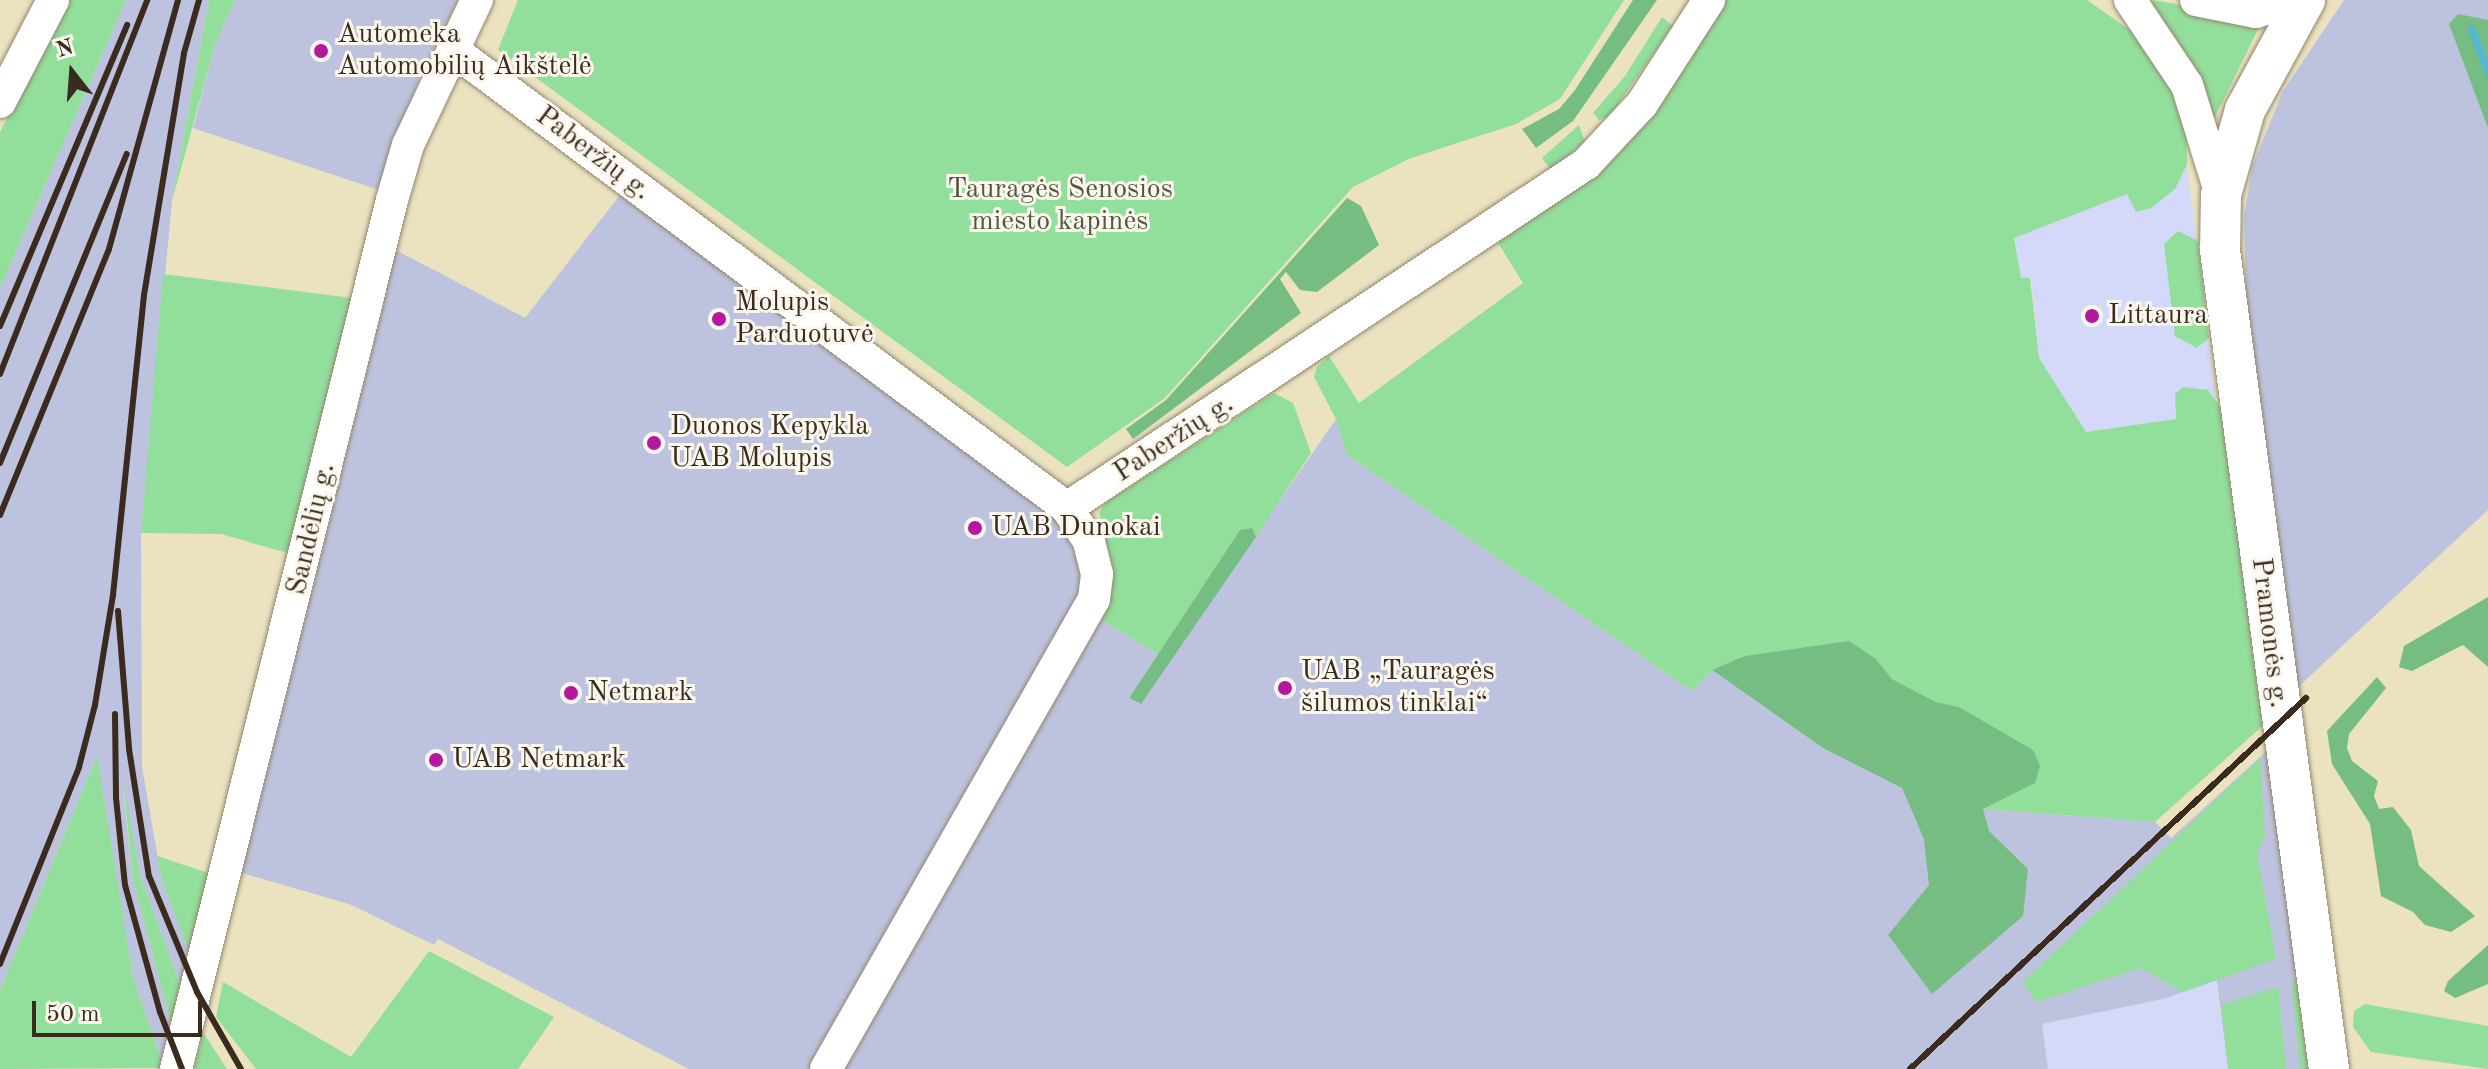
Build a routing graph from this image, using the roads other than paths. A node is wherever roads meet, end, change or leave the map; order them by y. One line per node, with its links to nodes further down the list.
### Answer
1 (53, 0): 9 (street)
2 (477, 0): 8 (street, Sandėlių g.)
3 (1709, 0): 11 (street, Paberžių g.)
4 (2130, 0): 10 (street, Pramonės g.)
5 (2196, 0): 6 (street)
6 (2291, 0)
7 (2305, 0): 10 (main road, Pramonės g.)
8 (453, 50): 11 (street, Paberžių g.); 13 (street, Sandėlių g.)
9 (0, 102)
10 (2221, 195): 12 (main road, Pramonės g.)
11 (1067, 508): 14 (street)
12 (2333, 1068)
13 (176, 1069)
14 (826, 1069)

